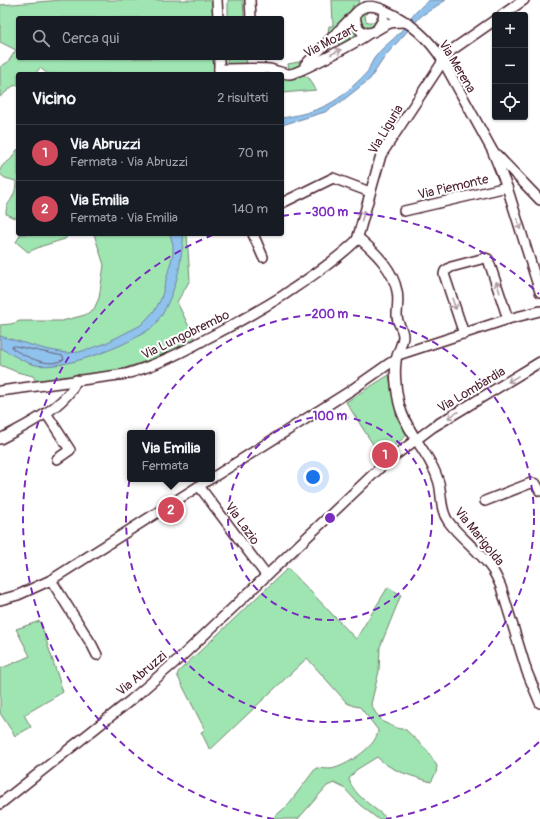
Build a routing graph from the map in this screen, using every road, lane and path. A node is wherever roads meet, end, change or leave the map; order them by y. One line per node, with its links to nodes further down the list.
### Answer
1 (217, 0): 7 (street)
2 (250, 0): 8 (street)
3 (524, 0): 6 (street)
4 (360, 7): 5 (street); 12 (street); 17 (street, Via Mozart)
5 (384, 10): 9 (street, Via Merena); 11 (street)
6 (506, 12)
7 (218, 16)
8 (251, 16)
9 (407, 22): 11 (street); 15 (street, Via Merena)
10 (492, 22): 15 (street, Via Liguria)
11 (378, 28): 12 (street)
12 (369, 33): 17 (street, Via Mozart, one-way to 12)
13 (219, 60): 18 (street)
14 (252, 60): 16 (street)
15 (443, 61): 21 (street, Via Merena); 24 (street, Via Liguria)
16 (253, 68): 18 (street, Via Mozart); 19 (street, Via Mozart)
17 (302, 69): 20 (street, Via Mozart)
18 (219, 72)
19 (282, 72)
20 (284, 72)
21 (492, 150): 22 (street, Via Merena); 23 (street, Via Merena)
22 (518, 177): 23 (street); 25 (street, Via Merena)
23 (507, 187): 27 (street, Via Piemonte); 31 (street, Via Merena, one-way to 31)
24 (370, 192): 26 (street); 29 (street, Via Liguria, one-way to 24)
25 (540, 200)
26 (284, 202)
27 (404, 211)
28 (254, 236): 30 (street)
29 (357, 240): 35 (street, Via Marigolda); 37 (street, Via Lungobrembo)
30 (263, 257)
31 (540, 292)
32 (540, 311): 33 (street)
33 (508, 319): 34 (street); 34 (street, one-way to 34)
34 (464, 334): 35 (street)
35 (397, 358): 41 (street, Via Marigolda); 43 (street)
36 (540, 362): 41 (street, Via Lombardia, one-way to 41)
37 (76, 380): 38 (street, Via Lungobrembo); 39 (street)
38 (0, 391)
39 (46, 413): 40 (street); 42 (street)
40 (0, 440)
41 (416, 440): 48 (street, Via Abruzzi); 52 (street, Via Marigolda)
42 (57, 458)
43 (215, 475)
44 (205, 482): 45 (street)
45 (199, 486): 48 (street, Via Lazio); 49 (street)
46 (540, 491): 47 (street)
47 (485, 501)
48 (266, 575): 53 (street, Via Abruzzi)
49 (51, 580): 50 (street); 51 (street)
50 (0, 600)
51 (97, 655)
52 (540, 703)
53 (0, 804)

